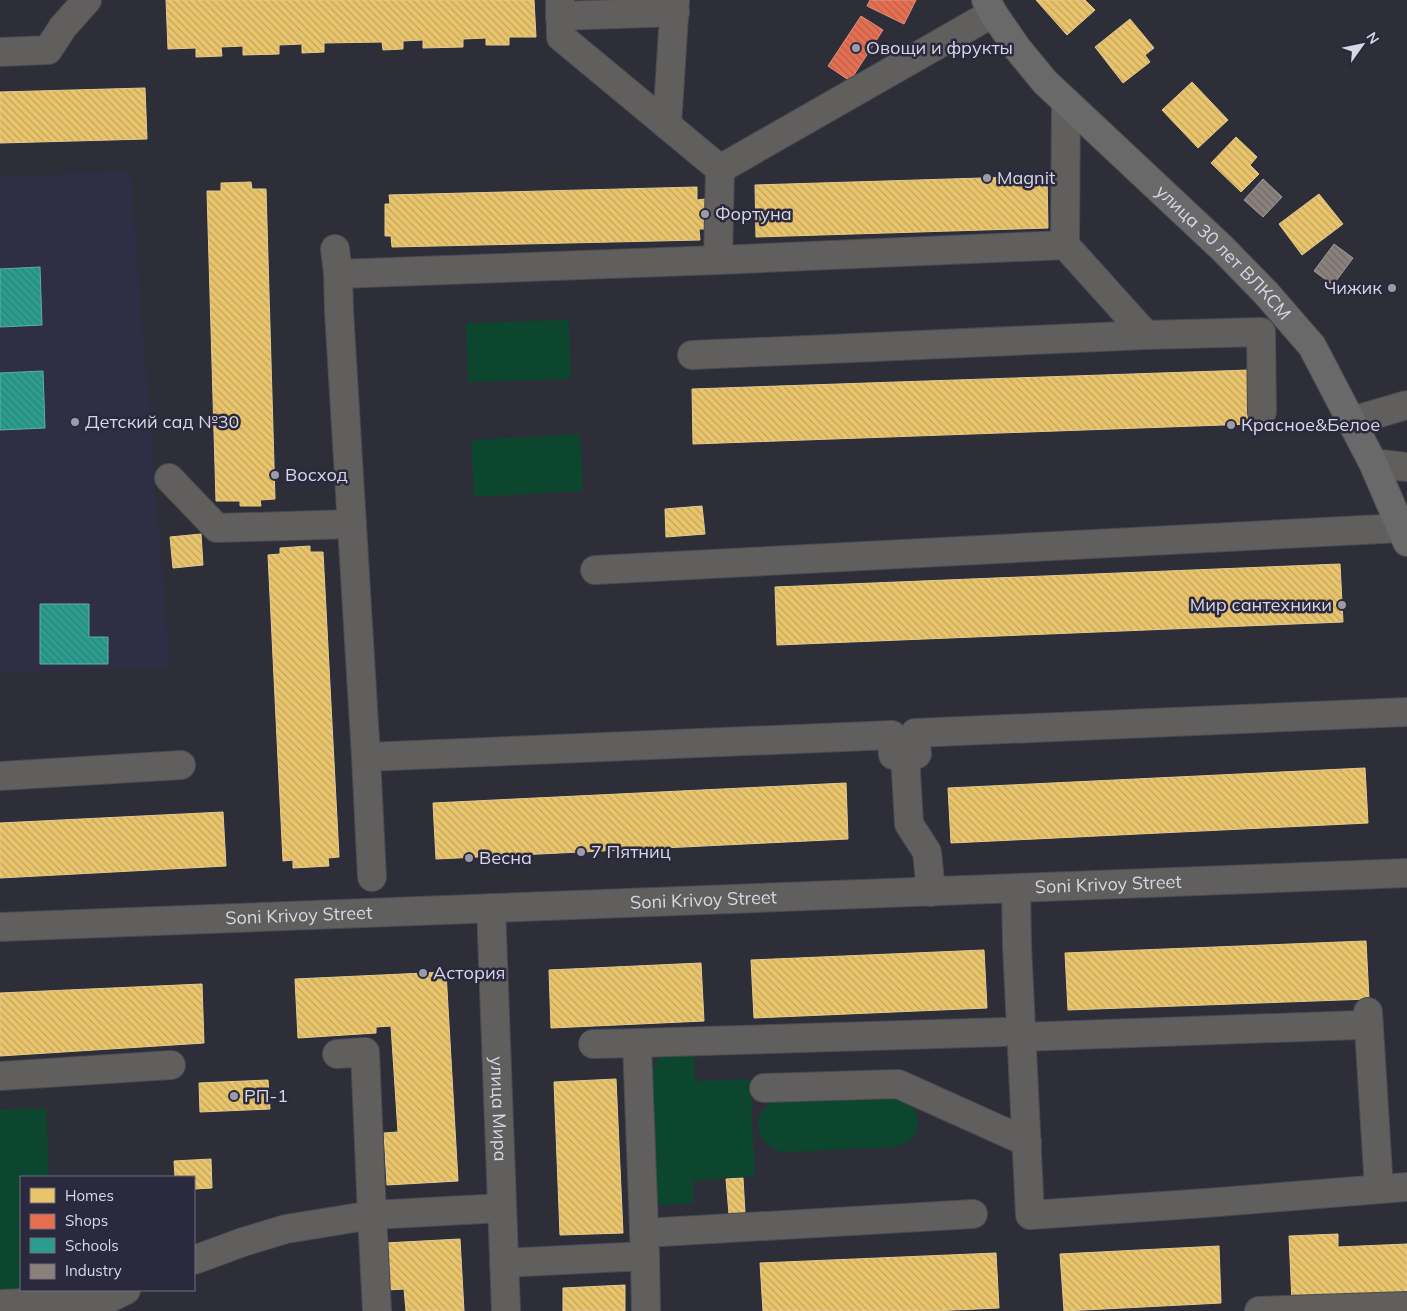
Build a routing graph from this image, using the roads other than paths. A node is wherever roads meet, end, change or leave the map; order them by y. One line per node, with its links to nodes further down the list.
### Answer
1 (62, 0): 6 (street)
2 (87, 0): 6 (street)
3 (675, 6): 5 (street); 9 (street)
4 (990, 7): 8 (main road, улица 30 лет ВЛКСМ); 10 (street)
5 (560, 8): 9 (street)
6 (63, 27): 7 (street)
7 (0, 52)
8 (1066, 102): 11 (street); 17 (main road, улица 30 лет ВЛКСМ)
9 (667, 126): 10 (street)
10 (720, 169): 12 (street)
11 (1065, 245): 12 (street); 13 (street)
12 (718, 260): 21 (street)
13 (1146, 335): 14 (street); 16 (street)
14 (692, 355)
15 (1407, 405): 17 (street)
16 (1262, 412)
17 (1352, 423): 18 (main road, улица 30 лет ВЛКСМ)
18 (1373, 463): 19 (street); 22 (main road, улица 30 лет ВЛКСМ)
19 (1407, 467)
20 (169, 478): 21 (street)
21 (352, 524): 26 (street)
22 (1404, 535): 23 (street)
23 (594, 570)
24 (1407, 712): 25 (street)
25 (905, 755): 26 (street); 32 (street)
26 (366, 757): 30 (street)
27 (180, 766): 28 (street)
28 (0, 776)
29 (1407, 873): 31 (street, Soni Krivoy Street)
30 (372, 877)
31 (1016, 888): 32 (street, Soni Krivoy Street); 35 (street)
32 (931, 892): 33 (street, Soni Krivoy Street)
33 (491, 908): 34 (street, Soni Krivoy Street); 45 (street, улица Мира)
34 (0, 927)
35 (1013, 1034): 36 (street); 42 (street); 44 (street)
36 (638, 1043): 37 (street); 48 (street)
37 (592, 1044)
38 (337, 1054): 47 (street)
39 (171, 1065): 40 (street)
40 (0, 1076)
41 (764, 1088): 42 (street)
42 (1027, 1142): 44 (street)
43 (1407, 1187): 44 (street)
44 (1379, 1189)
45 (502, 1208): 47 (street); 50 (street, улица Мира)
46 (973, 1214): 48 (street)
47 (372, 1215): 49 (street); 54 (street)
48 (644, 1245): 50 (street); 56 (street)
49 (195, 1260)
50 (504, 1263): 55 (street, улица Мира)
51 (124, 1291): 52 (street)
52 (0, 1304)
53 (1407, 1306): 57 (street)
54 (377, 1311)
55 (506, 1311)
56 (646, 1311)
57 (1259, 1311)

